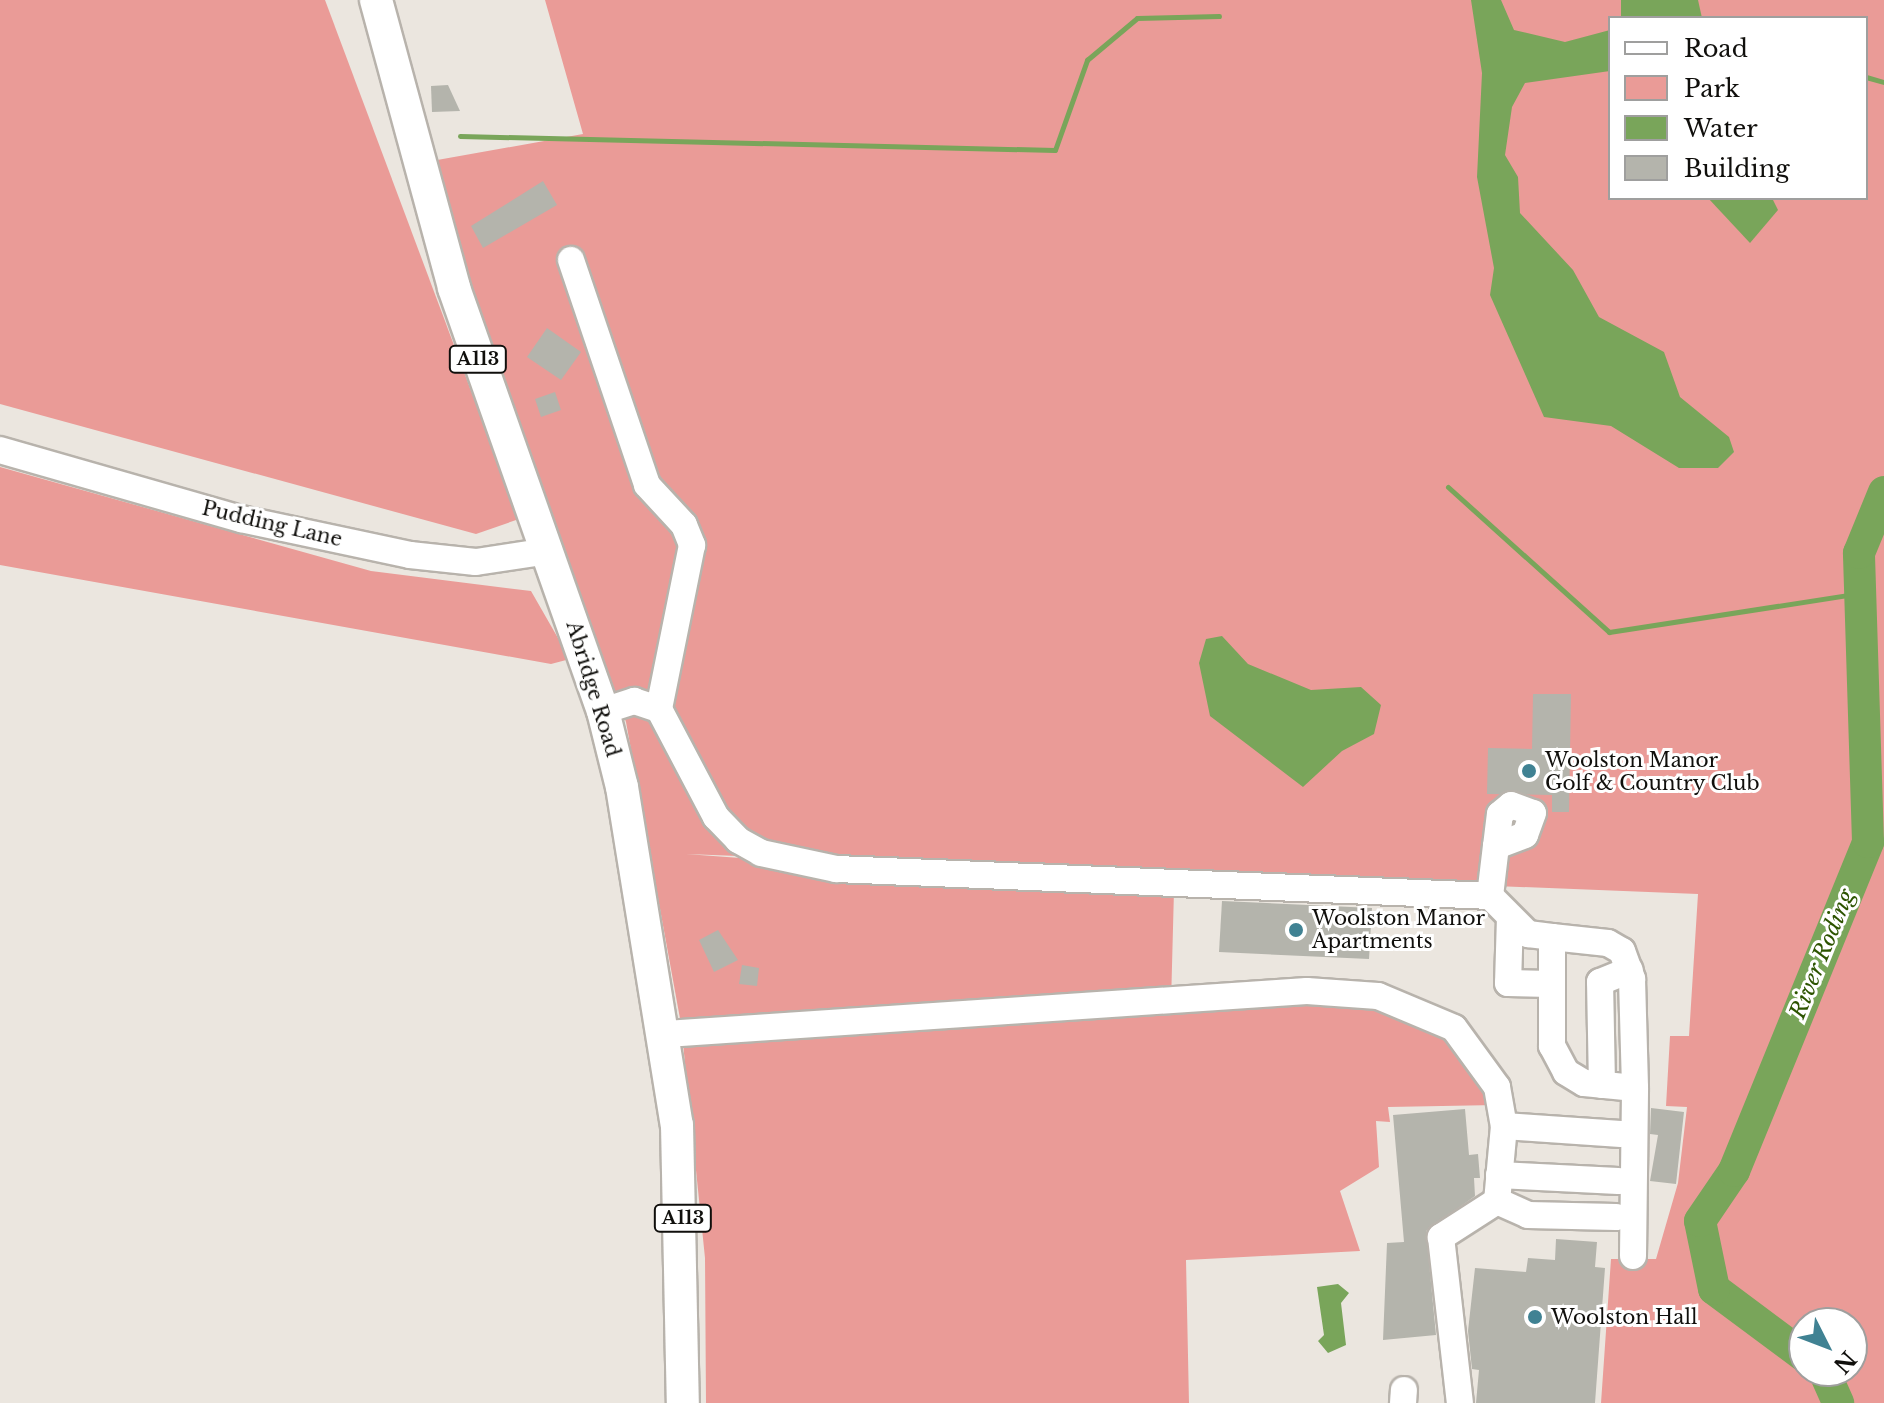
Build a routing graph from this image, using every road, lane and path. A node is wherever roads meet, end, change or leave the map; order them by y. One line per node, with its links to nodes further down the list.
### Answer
1 (376, 0): 4 (main road, Abridge Road / A113)
2 (571, 260): 5 (street)
3 (0, 450): 4 (street, Pudding Lane)
4 (549, 551): 6 (main road, Abridge Road / A113)
5 (659, 709): 6 (street); 8 (street)
6 (603, 711): 13 (main road, Abridge Road / A113)
7 (1496, 846): 8 (street)
8 (1490, 896): 9 (street)
9 (1510, 917): 10 (street); 12 (street)
10 (1552, 937): 11 (street); 12 (street)
11 (1630, 970): 14 (street); 15 (street)
12 (1550, 984): 14 (street)
13 (666, 1034): 16 (street); 22 (main road, Abridge Road / A113)
14 (1602, 1085): 15 (street)
15 (1635, 1088): 21 (street)
16 (1504, 1126): 17 (street); 19 (street)
17 (1621, 1134)
18 (1618, 1181): 19 (street)
19 (1498, 1188): 20 (street); 23 (street)
20 (1616, 1217)
21 (1633, 1256)
22 (683, 1403)
23 (1460, 1403)

